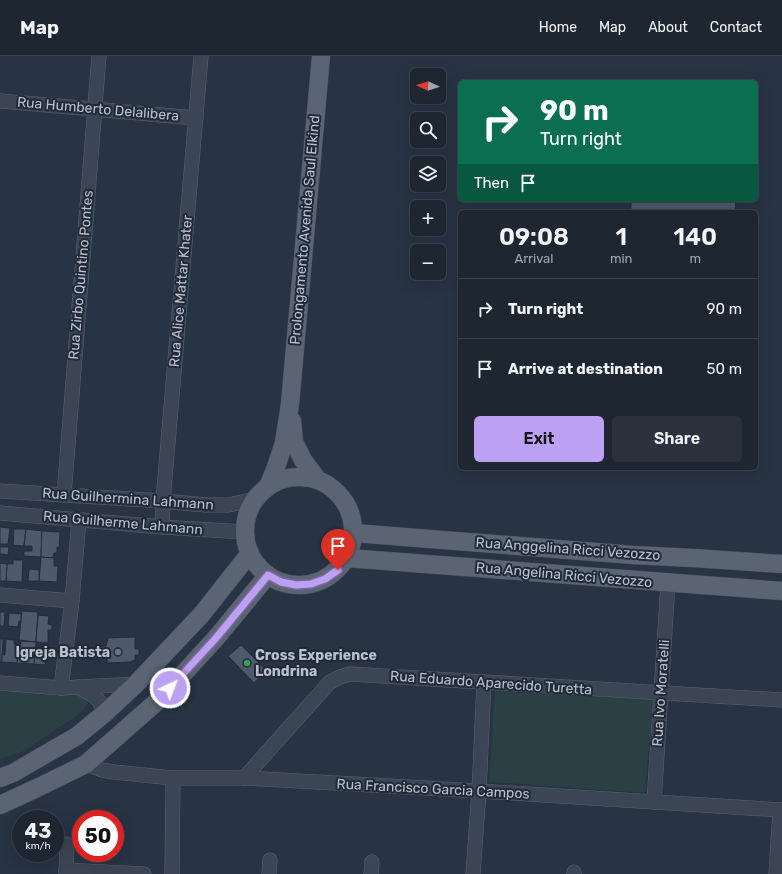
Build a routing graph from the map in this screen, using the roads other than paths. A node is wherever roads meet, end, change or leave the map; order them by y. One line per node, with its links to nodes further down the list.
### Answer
1 (99, 56): 5 (street, Rua Zirbo Quintino Pontes)
2 (200, 56): 6 (street, Rua Alice Mattar Khater)
3 (321, 56): 7 (main road, Prolongamento Avenida Saul Elkind)
4 (0, 101): 5 (street, Rua Humberto Delalibera)
5 (95, 109): 6 (street, Rua Humberto Delalibera); 11 (street, Rua Zirbo Quintino Pontes)
6 (196, 118): 12 (street, Rua Alice Mattar Khater)
7 (290, 404): 8 (main road, Prolongamento Avenida Saul Elkind); 10 (main road, Prolongamento Avenida Saul Elkind)
8 (317, 480): 10 (main road); 17 (main road)
9 (0, 491): 11 (street, Rua Guilhermina Lahmann)
10 (262, 493): 12 (street, Rua Guilhermina Lahmann); 16 (main road)
11 (64, 495): 12 (street, Rua Guilhermina Lahmann)
12 (163, 501): 15 (street, Rua Alice Mattar Khater)
13 (0, 513): 14 (street, Rua Guilherme Lahmann)
14 (79, 520): 15 (street, Rua Guilherme Lahmann); 27 (street)
15 (162, 527): 16 (street, Rua Guilherme Lahmann)
16 (245, 532): 18 (main road)
17 (354, 533): 19 (main road); 20 (main road, Rua Anggelina Ricci Vezozzo)
18 (250, 552): 22 (main road); 30 (main road)
19 (347, 558): 22 (main road); 23 (main road, Rua Angelina Ricci Vezozzo)
20 (697, 558): 21 (main road, Rua Anggelina Ricci Vezozzo); 24 (main road)
21 (782, 564)
22 (268, 575): 36 (main road)
23 (668, 583): 24 (main road, Rua Angelina Ricci Vezozzo); 33 (street, Rua Ivo Moratelli)
24 (696, 585): 25 (main road, Rua Angelina Ricci Vezozzo)
25 (782, 592)
26 (0, 595): 27 (street)
27 (72, 601): 32 (street)
28 (484, 682): 33 (street, Rua Eduardo Aparecido Turetta); 39 (street, Rua Eduardo Aparecido Turetta); 40 (street)
29 (0, 683): 32 (street)
30 (136, 684): 31 (street); 35 (main road)
31 (78, 687): 32 (street); 35 (street)
32 (61, 688)
33 (661, 693): 34 (street, Rua Eduardo Aparecido Turetta); 41 (street, Rua Ivo Moratelli)
34 (782, 700)
35 (105, 713): 37 (main road)
36 (86, 764): 38 (street, Rua Francisco Garcia Campos); 42 (main road)
37 (0, 778)
38 (173, 778): 39 (street, Rua Francisco Garcia Campos); 47 (street)
39 (244, 778): 40 (street, Rua Francisco Garcia Campos)
40 (478, 791): 41 (street, Rua Francisco Garcia Campos); 48 (street)
41 (654, 802): 43 (street, Rua Francisco Garcia Campos)
42 (0, 805)
43 (781, 810): 49 (street)
44 (67, 844): 45 (street)
45 (66, 872): 46 (street)
46 (144, 874)
47 (172, 874)
48 (473, 874)
49 (776, 874)

